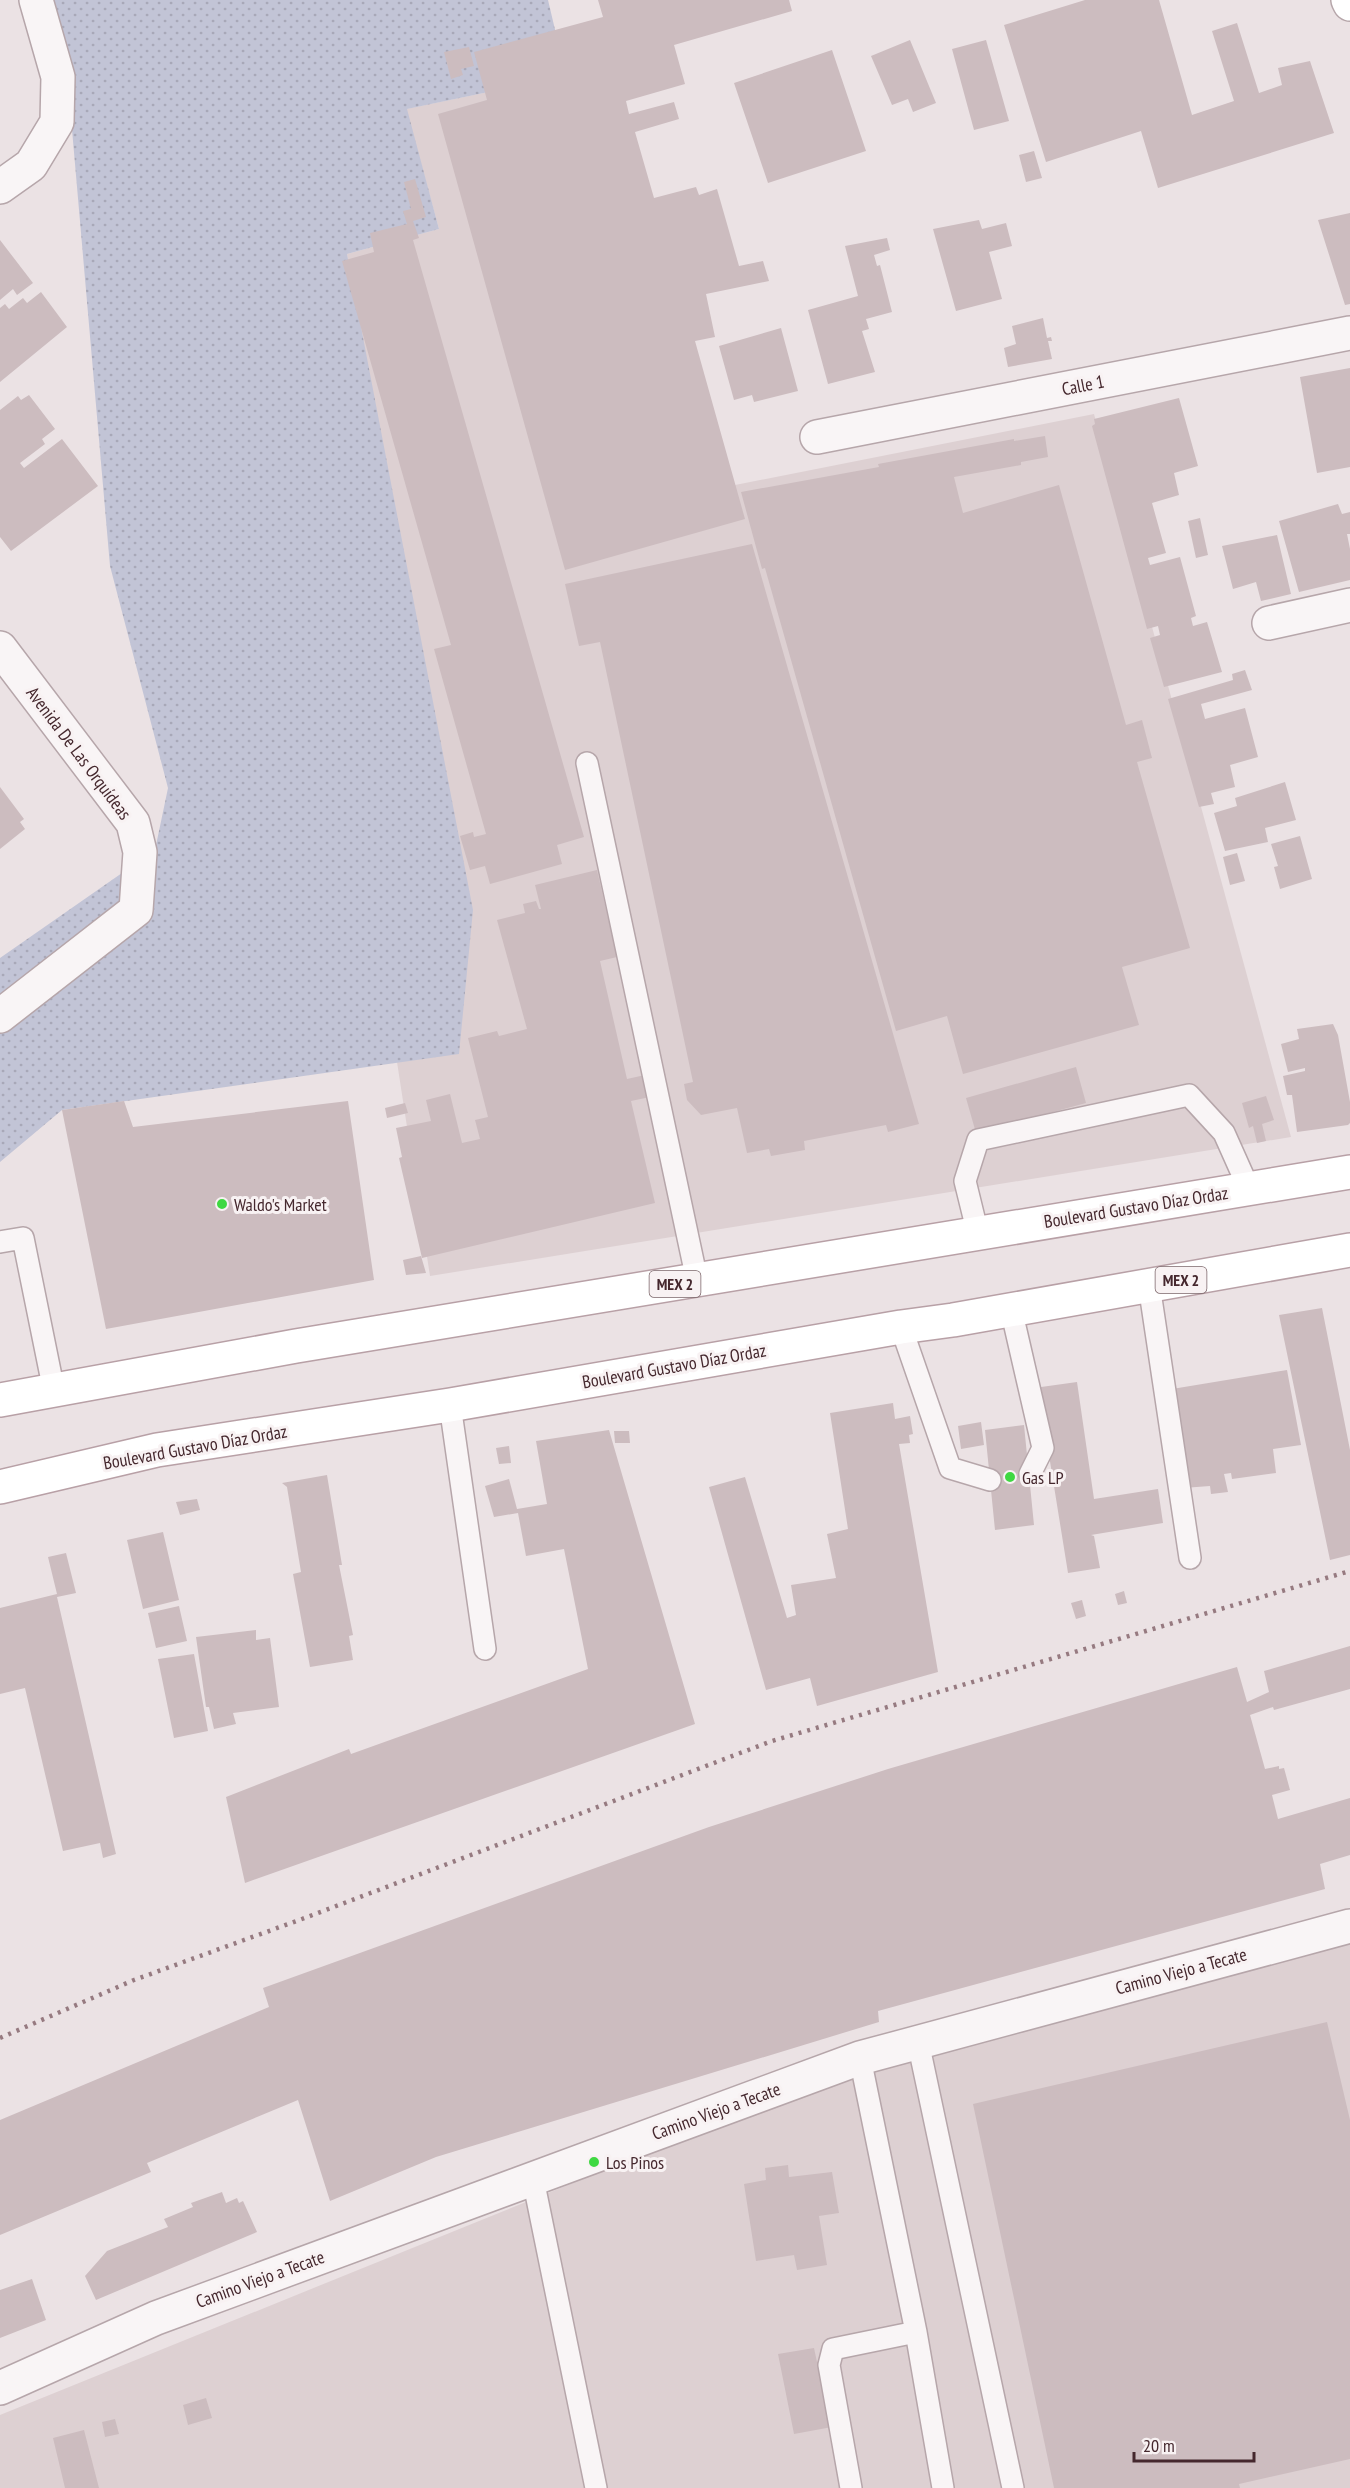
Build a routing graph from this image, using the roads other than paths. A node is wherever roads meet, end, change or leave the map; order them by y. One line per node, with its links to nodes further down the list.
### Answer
1 (36, 0): 2 (street)
2 (0, 187)
3 (1350, 333): 4 (street, Calle 1)
4 (817, 437)
5 (1350, 605): 6 (street)
6 (1269, 623)
7 (0, 648): 9 (street, Avenida De Las Orquídeas)
8 (587, 763): 15 (lane)
9 (0, 1016)
10 (1350, 1172): 11 (main road, Boulevard Gustavo Díaz Ordaz / MEX 2)
11 (1249, 1189): 12 (main road, Boulevard Gustavo Díaz Ordaz / MEX 2); 12 (lane)
12 (978, 1234): 15 (main road, Boulevard Gustavo Díaz Ordaz / MEX 2)
13 (0, 1242): 19 (lane)
14 (1350, 1250): 16 (main road, Boulevard Gustavo Díaz Ordaz / MEX 2)
15 (697, 1280): 19 (main road, Boulevard Gustavo Díaz Ordaz / MEX 2)
16 (1149, 1285): 17 (main road, Boulevard Gustavo Díaz Ordaz / MEX 2); 25 (lane)
17 (1011, 1309): 18 (main road, Boulevard Gustavo Díaz Ordaz / MEX 2); 22 (lane)
18 (901, 1327): 21 (main road, Boulevard Gustavo Díaz Ordaz / MEX 2); 23 (lane)
19 (54, 1391): 20 (main road, Boulevard Gustavo Díaz Ordaz / MEX 2)
20 (0, 1400)
21 (450, 1404): 24 (main road, Boulevard Gustavo Díaz Ordaz / MEX 2); 26 (lane)
22 (1030, 1474)
23 (990, 1480)
24 (0, 1487)
25 (1190, 1558)
26 (484, 1649)
27 (1350, 1926): 28 (street, Camino Viejo a Tecate)
28 (918, 2042): 29 (street, Camino Viejo a Tecate); 36 (lane)
29 (860, 2058): 30 (street, Camino Viejo a Tecate); 31 (lane)
30 (533, 2179): 32 (street, Camino Viejo a Tecate); 33 (lane)
31 (916, 2332): 34 (lane); 35 (lane)
32 (0, 2388)
33 (596, 2488)
34 (851, 2488)
35 (943, 2488)
36 (1013, 2488)

